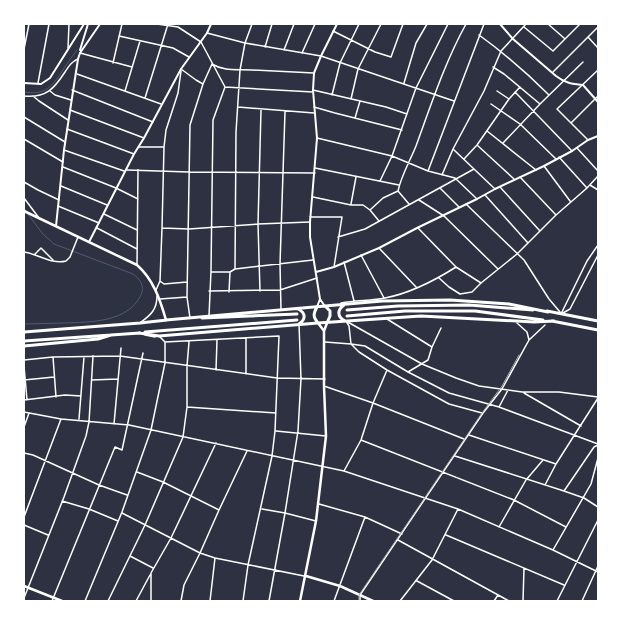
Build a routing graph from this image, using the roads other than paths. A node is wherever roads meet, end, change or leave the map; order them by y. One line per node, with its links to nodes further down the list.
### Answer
1 (29, 24): 44 (street)
2 (49, 24): 68 (street)
3 (69, 24): 45 (street)
4 (84, 24): 45 (street)
5 (88, 24): 48 (street)
6 (100, 24): 48 (street)
7 (122, 24): 32 (street)
8 (157, 24): 26 (street)
9 (211, 24): 30 (street)
10 (252, 24): 39 (street)
11 (272, 24): 41 (street)
12 (294, 24): 46 (street)
13 (315, 24): 49 (street)
14 (337, 24): 29 (street)
15 (359, 24): 36 (street)
16 (381, 24): 42 (street)
17 (403, 24): 42 (street)
18 (427, 24): 70 (street)
19 (448, 24): 74 (street)
20 (466, 24): 83 (street)
21 (484, 24): 31 (street)
22 (500, 24): 34 (street)
23 (526, 24): 27 (street)
24 (548, 24): 35 (street)
25 (578, 24): 35 (street)
26 (168, 25): 38 (street); 40 (street)
27 (524, 27): 34 (street); 35 (street)
28 (598, 27): 33 (street)
29 (333, 31): 36 (street); 50 (street)
30 (207, 33): 38 (street); 39 (street)
31 (479, 35): 47 (street); 94 (street)
32 (119, 36): 37 (street); 54 (street)
33 (588, 37): 43 (street); 65 (street)
34 (513, 39): 47 (street); 65 (street)
35 (565, 39)
36 (351, 40): 42 (street); 55 (street)
37 (140, 41): 40 (street); 57 (street)
38 (201, 42): 51 (street); 56 (street)
39 (245, 43): 41 (street); 61 (street)
40 (160, 46): 51 (street); 88 (street)
41 (265, 47): 46 (street)
42 (369, 48): 60 (street)
43 (598, 48)
44 (24, 49)
45 (68, 50): 68 (street)
46 (284, 50): 49 (street)
47 (501, 51): 58 (street); 84 (street)
48 (80, 53): 52 (street); 54 (street)
49 (302, 53): 50 (street)
50 (321, 56): 55 (street); 64 (street)
51 (189, 57): 59 (street)
52 (78, 58): 63 (street); 77 (street)
53 (583, 62): 66 (street)
54 (113, 63): 57 (street)
55 (340, 63): 60 (street); 82 (street)
56 (212, 64): 61 (street); 69 (street); 72 (street)
57 (132, 67): 78 (street)
58 (493, 68): 73 (street); 128 (street)
59 (181, 69): 69 (street); 98 (street); 126 (street)
60 (358, 69): 70 (street); 89 (street)
61 (240, 70): 64 (street); 75 (street)
62 (598, 70): 71 (street)
63 (75, 73): 76 (street); 78 (street)
64 (314, 73): 79 (street)
65 (552, 73): 66 (street)
66 (563, 81): 71 (street); 84 (street)
67 (24, 83): 68 (street)
68 (38, 84)
69 (203, 84): 148 (street)
70 (403, 84): 74 (street)
71 (583, 85): 91 (street); 112 (street)
72 (225, 87): 75 (street); 149 (street)
73 (520, 87): 81 (street); 97 (street)
74 (416, 88): 83 (street); 107 (street)
75 (240, 89): 79 (street); 99 (street)
76 (72, 90): 92 (street); 111 (street)
77 (50, 91): 86 (street); 92 (street)
78 (125, 91): 88 (street)
79 (313, 91): 82 (street); 100 (street)
80 (497, 91): 90 (street)
81 (515, 92): 90 (street); 104 (street)
82 (332, 95): 89 (street)
83 (434, 95): 94 (street); 137 (street)
84 (549, 95): 97 (street)
85 (24, 96): 86 (street)
86 (33, 96): 110 (street)
87 (598, 96): 91 (street)
88 (145, 98): 98 (street)
89 (351, 99): 93 (street)
90 (509, 99): 103 (street)
91 (595, 99): 95 (street); 112 (street)
92 (71, 100): 101 (street)
93 (360, 101): 107 (street); 109 (street)
94 (454, 101): 146 (street)
95 (598, 102)
96 (491, 104): 103 (street)
97 (540, 104): 104 (street)
98 (162, 105): 111 (street)
99 (238, 107): 102 (street); 150 (street)
100 (314, 107): 106 (street); 109 (street)
101 (70, 110): 110 (street); 117 (street)
102 (261, 110): 105 (street); 151 (street)
103 (501, 111): 113 (street); 116 (street)
104 (533, 111): 113 (street); 130 (street)
105 (285, 112): 106 (street); 152 (street)
106 (314, 113): 118 (street)
107 (407, 114): 115 (street)
108 (24, 117): 122 (street)
109 (355, 118): 115 (street)
110 (68, 120): 114 (street)
111 (153, 122): 117 (street)
112 (571, 123): 121 (street)
113 (520, 124): 123 (street); 135 (street)
114 (67, 129): 122 (street); 131 (street)
115 (402, 130): 132 (street)
116 (488, 131): 123 (street); 124 (street)
117 (144, 138): 125 (street)
118 (317, 138): 132 (street); 140 (street)
119 (597, 138): 121 (street)
120 (24, 139): 136 (street)
121 (588, 140): 127 (street)
122 (65, 142): 129 (street)
123 (504, 143): 143 (street)
124 (477, 146): 134 (street); 159 (street)
125 (139, 147): 126 (street); 131 (street)
126 (164, 147): 145 (street)
127 (577, 148): 130 (street); 147 (street)
128 (453, 149): 134 (street); 154 (street)
129 (64, 150): 136 (street); 144 (street)
130 (572, 151): 133 (street)
131 (134, 154): 144 (street)
132 (392, 156): 137 (street); 160 (street)
133 (559, 157): 135 (street); 168 (street)
134 (464, 159): 141 (street)
135 (556, 159): 138 (street)
136 (63, 162): 139 (street)
137 (409, 163): 146 (street); 162 (street)
138 (544, 166): 143 (street); 179 (street)
139 (63, 167): 164 (street); 166 (street)
140 (315, 168): 153 (street); 156 (street)
141 (474, 169): 158 (street); 169 (street)
142 (138, 170): 144 (street); 145 (street); 175 (street)
143 (536, 170): 157 (street)
144 (126, 171): 166 (street)
145 (164, 171): 148 (street); 202 (street)
146 (428, 171): 154 (street)
147 (598, 171)
148 (190, 172): 149 (street); 204 (street)
149 (212, 172): 150 (street); 198 (street)
150 (236, 172): 151 (street); 199 (street)
151 (259, 173): 152 (street); 196 (street)
152 (282, 173): 153 (street); 197 (street)
153 (315, 173): 173 (street)
154 (442, 175): 158 (street)
155 (598, 176): 163 (street)
156 (356, 177): 160 (street); 182 (street)
157 (520, 177): 159 (street); 189 (street)
158 (455, 178): 167 (street); 176 (street)
159 (514, 179): 165 (street)
160 (380, 181): 162 (street)
161 (24, 182): 177 (street)
162 (399, 185): 171 (street)
163 (590, 185): 168 (street); 170 (street)
164 (61, 186): 177 (street); 184 (street)
165 (500, 187): 169 (street); 206 (street)
166 (116, 188): 175 (street); 184 (street)
167 (440, 188): 178 (street); 185 (street)
168 (587, 188): 179 (street)
169 (494, 189): 172 (street)
170 (598, 190)
171 (398, 191): 180 (street); 186 (street)
172 (485, 195): 176 (street); 210 (street)
173 (313, 197): 182 (street); 191 (street)
174 (24, 198): 192 (street)
175 (138, 199): 205 (street)
176 (477, 199): 181 (street)
177 (59, 200): 183 (street)
178 (419, 200): 180 (street); 190 (street)
179 (571, 202): 189 (street)
180 (409, 204): 193 (street)
181 (466, 204): 185 (street); 216 (street)
182 (351, 205): 186 (street)
183 (58, 206): 195 (street); 200 (street)
184 (108, 206): 188 (street)
185 (460, 207): 190 (street)
186 (370, 210): 193 (street)
187 (24, 211): 192 (main road)
188 (104, 214): 195 (street); 205 (street)
189 (556, 215): 206 (street)
190 (444, 216): 203 (street); 228 (street)
191 (310, 217): 194 (street); 208 (street)
192 (40, 219): 200 (main road)
193 (379, 221): 208 (street)
194 (310, 222): 197 (street); 219 (street)
195 (99, 223): 201 (street)
196 (258, 224): 197 (street); 199 (street); 224 (street)
197 (281, 224): 222 (street)
198 (212, 226): 199 (street); 204 (street); 229 (street)
199 (236, 226): 227 (street)
200 (56, 227): 207 (main road)
201 (97, 228): 209 (street); 212 (street)
202 (162, 228): 204 (street); 234 (street)
203 (417, 228): 213 (street); 226 (street)
204 (189, 229): 235 (street)
205 (137, 230): 212 (street)
206 (540, 231): 210 (street)
207 (78, 237): 209 (main road); 220 (street)
208 (338, 238): 225 (street)
209 (89, 242): 223 (main road)
210 (528, 243): 216 (street)
211 (598, 245): 256 (street)
212 (137, 248): 223 (street)
213 (379, 248): 218 (street); 237 (street)
214 (24, 252): 215 (street)
215 (35, 254): 220 (street); 220 (street)
216 (517, 254): 228 (street); 256 (street)
217 (598, 254): 256 (street)
218 (361, 255): 221 (street); 244 (street)
219 (313, 260): 222 (street); 231 (street)
220 (55, 262)
221 (344, 262): 225 (street); 247 (street)
222 (280, 264): 224 (street); 238 (street)
223 (137, 265): 242 (main road)
224 (260, 267): 227 (street); 239 (street)
225 (334, 267): 231 (street)
226 (456, 267): 233 (street); 236 (street)
227 (235, 269): 230 (street)
228 (498, 269): 236 (street)
229 (211, 272): 230 (street); 240 (street)
230 (230, 272): 241 (street)
231 (316, 272): 232 (street)
232 (317, 278): 238 (street); 246 (street)
233 (439, 278): 236 (street); 237 (street)
234 (160, 281): 235 (street); 242 (street)
235 (187, 282): 243 (street)
236 (481, 283)
237 (417, 288): 244 (street)
238 (280, 290): 239 (street); 252 (street)
239 (260, 291): 241 (street)
240 (209, 292): 241 (street); 257 (street)
241 (229, 292)
242 (157, 293): 245 (main road); 266 (street)
243 (187, 297): 245 (street); 259 (street)
244 (384, 298): 247 (street)
245 (160, 299): 261 (main road)
246 (320, 299): 249 (street); 250 (street)
247 (354, 300): 249 (street)
248 (346, 305): 249 (highway); 254 (highway); 263 (highway)
249 (325, 306): 250 (highway); 268 (highway)
250 (317, 307): 251 (highway); 267 (highway)
251 (298, 309): 252 (highway); 270 (highway)
252 (281, 310): 257 (highway)
253 (348, 310): 254 (highway)
254 (548, 312): 256 (highway)
255 (297, 314): 261 (highway)
256 (561, 314): 264 (highway)
257 (209, 316): 259 (highway)
258 (348, 316): 265 (highway)
259 (190, 318): 261 (highway)
260 (387, 319): 287 (street)
261 (166, 320): 266 (highway)
262 (297, 320): 276 (highway)
263 (346, 321): 265 (highway); 268 (highway); 285 (street); 297 (street)
264 (598, 321)
265 (554, 322): 273 (highway)
266 (140, 323): 275 (highway)
267 (318, 323): 268 (highway); 270 (highway); 274 (main road)
268 (327, 323): 274 (main road)
269 (517, 323): 280 (street)
270 (299, 324): 276 (highway); 307 (street)
271 (545, 325): 280 (street)
272 (442, 328): 287 (street)
273 (598, 330)
274 (324, 331): 284 (main road)
275 (24, 332)
276 (139, 333): 277 (highway); 283 (street)
277 (117, 334): 281 (highway); 286 (highway)
278 (246, 338): 279 (street); 303 (street); 305 (street)
279 (217, 339): 282 (street); 300 (street)
280 (529, 340): 312 (street)
281 (24, 341)
282 (189, 341): 283 (street); 299 (street)
283 (165, 342): 296 (street)
284 (325, 342): 285 (street); 308 (main road)
285 (351, 344): 301 (street); 302 (street)
286 (24, 346)
287 (432, 346): 297 (street)
288 (121, 348): 292 (street)
289 (143, 353): 295 (street)
290 (84, 356): 291 (street); 293 (street); 315 (street)
291 (93, 356): 292 (street); 310 (street)
292 (120, 356): 295 (street); 306 (street)
293 (53, 357): 294 (street); 304 (street)
294 (24, 360)
295 (143, 360): 296 (street); 332 (street)
296 (165, 363): 299 (street); 335 (street)
297 (422, 364): 302 (street); 312 (street)
298 (24, 366): 309 (street)
299 (187, 366): 300 (street); 322 (street)
300 (216, 370): 303 (street)
301 (387, 370): 320 (street); 327 (street)
302 (408, 372): 321 (street)
303 (246, 374): 305 (street)
304 (54, 377): 309 (street); 316 (street)
305 (277, 378): 307 (street); 326 (street)
306 (119, 379): 310 (street); 331 (street)
307 (301, 379): 308 (street); 337 (street)
308 (324, 379): 311 (main road)
309 (24, 380): 319 (street)
310 (92, 380): 330 (street)
311 (324, 386): 320 (street); 339 (main road)
312 (502, 389): 313 (street); 321 (street)
313 (508, 390): 314 (street); 323 (street)
314 (522, 392): 317 (street); 334 (street)
315 (81, 396): 316 (street); 329 (street)
316 (56, 397): 319 (street)
317 (598, 397): 334 (street)
318 (24, 400): 319 (street)
319 (27, 400)
320 (373, 403): 342 (street); 343 (street)
321 (490, 405): 323 (street); 327 (street)
322 (187, 407): 326 (street); 341 (street)
323 (499, 407): 340 (street)
324 (24, 412): 325 (street)
325 (29, 413): 328 (street); 333 (street)
326 (276, 413): 336 (street)
327 (483, 414): 338 (street)
328 (61, 419): 329 (street); 351 (street)
329 (79, 419): 330 (street)
330 (89, 422): 331 (street); 357 (street)
331 (114, 424): 332 (street)
332 (129, 425): 335 (street); 362 (street)
333 (24, 426)
334 (581, 426): 340 (street)
335 (151, 430): 341 (street); 358 (street)
336 (275, 431): 337 (street); 348 (street)
337 (297, 433): 339 (street); 352 (street)
338 (469, 435): 343 (street); 353 (street)
339 (326, 436): 355 (main road)
340 (575, 436): 345 (street); 354 (street)
341 (183, 437): 344 (street); 361 (street)
342 (361, 440): 356 (street); 359 (street)
343 (465, 440): 349 (street)
344 (216, 444): 346 (street); 366 (street)
345 (598, 445): 364 (street)
346 (247, 451): 348 (street); 375 (street)
347 (24, 453): 351 (street)
348 (272, 456): 352 (street); 373 (street)
349 (455, 456): 359 (street); 360 (street)
350 (598, 458): 368 (street)
351 (45, 460): 357 (street); 380 (street)
352 (294, 460): 355 (street); 378 (street)
353 (543, 460): 354 (street); 360 (street)
354 (556, 464): 363 (street)
355 (323, 466): 356 (street); 371 (main road)
356 (344, 471): 367 (street)
357 (73, 472): 362 (street); 370 (street)
358 (137, 472): 361 (street); 365 (street)
359 (444, 472): 367 (street); 369 (street)
360 (526, 480): 363 (street); 369 (street)
361 (163, 482): 366 (street); 385 (street)
362 (99, 485): 365 (street); 374 (street)
363 (545, 485): 364 (street)
364 (564, 491): 368 (street)
365 (127, 495): 377 (street)
366 (191, 497): 375 (street); 391 (street)
367 (427, 498): 376 (street); 388 (street)
368 (584, 498): 372 (street); 387 (street)
369 (514, 500): 386 (street); 387 (street)
370 (62, 501): 374 (street); 389 (street)
371 (319, 504): 379 (street); 383 (main road)
372 (598, 507)
373 (261, 508): 378 (street); 399 (street)
374 (89, 509): 382 (street); 415 (street)
375 (219, 510): 394 (street)
376 (458, 510): 386 (street); 390 (street)
377 (122, 512): 382 (street); 385 (street)
378 (285, 513): 383 (street); 403 (street)
379 (365, 516): 388 (street); 410 (street)
380 (24, 517)
381 (598, 520): 398 (street)
382 (118, 521): 418 (street)
383 (316, 521): 406 (main road)
384 (24, 525): 389 (street)
385 (144, 525): 391 (street); 395 (street)
386 (499, 527): 393 (street)
387 (566, 527): 393 (street)
388 (402, 534): 392 (street)
389 (48, 535): 411 (street)
390 (446, 535): 397 (street); 401 (street)
391 (171, 538): 394 (street); 402 (street)
392 (398, 540): 397 (street); 412 (street)
393 (553, 550): 398 (street)
394 (200, 553): 396 (street); 422 (street)
395 (130, 556): 402 (street); 419 (street)
396 (215, 558): 399 (street); 423 (street)
397 (432, 560): 407 (street); 413 (street)
398 (576, 561): 404 (street); 408 (street)
399 (248, 565): 403 (street); 424 (street)
400 (598, 566): 404 (street)
401 (524, 568): 408 (street); 434 (street)
402 (153, 569): 405 (street)
403 (275, 570): 406 (street); 425 (street)
404 (597, 571): 436 (street)
405 (151, 573): 420 (street); 421 (street)
406 (306, 576): 410 (main road); 426 (main road)
407 (417, 581): 430 (street); 431 (street)
408 (564, 584): 435 (street)
409 (24, 586): 411 (main road)
410 (340, 586): 412 (main road); 427 (street)
411 (28, 587): 414 (street); 415 (main road)
412 (360, 595): 428 (street); 429 (main road)
413 (498, 595): 432 (street); 433 (street)
414 (24, 598)
415 (54, 598): 416 (street); 417 (main road)
416 (52, 601)
417 (62, 601)
418 (85, 601)
419 (108, 601)
420 (136, 601)
421 (151, 601)
422 (182, 601)
423 (210, 601)
424 (243, 601)
425 (269, 601)
426 (300, 601)
427 (334, 601)
428 (360, 601)
429 (372, 601)
430 (400, 601)
431 (454, 601)
432 (494, 601)
433 (509, 601)
434 (523, 601)
435 (556, 601)
436 (582, 601)

